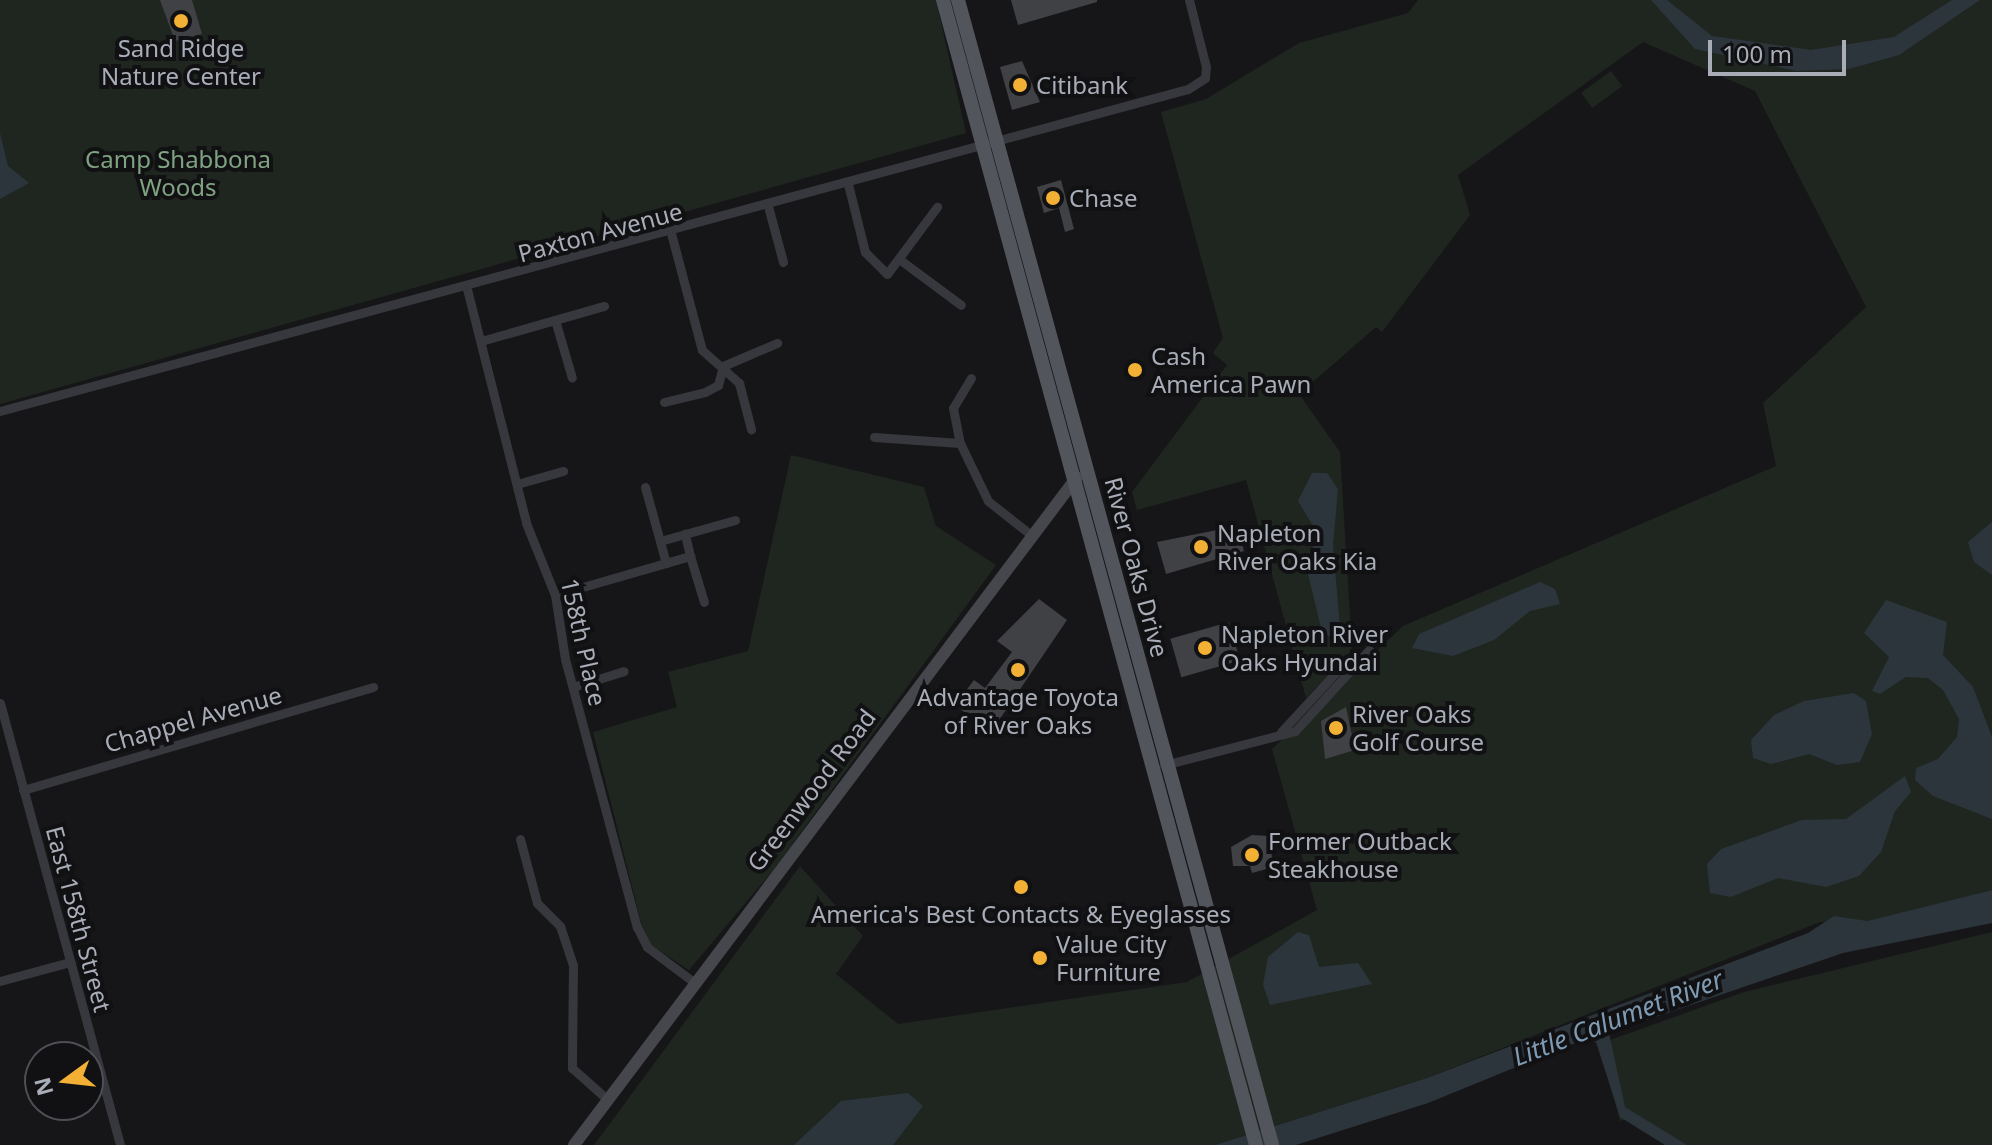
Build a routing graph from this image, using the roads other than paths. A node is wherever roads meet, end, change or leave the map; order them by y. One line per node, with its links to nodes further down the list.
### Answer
1 (943, 0): 4 (main road, River Oaks Drive)
2 (958, 0): 4 (main road, River Oaks Drive)
3 (1189, 0): 4 (street, Paxton Avenue)
4 (989, 145): 5 (street, Paxton Avenue); 25 (main road, River Oaks Drive); 27 (main road, River Oaks Drive)
5 (848, 184): 6 (street, Paxton Avenue); 9 (street)
6 (768, 206): 8 (street, Paxton Avenue); 10 (street)
7 (937, 207): 9 (street)
8 (671, 233): 11 (street, Paxton Avenue); 17 (street)
9 (899, 259): 12 (street)
10 (783, 262)
11 (467, 289): 15 (street, 158th Place); 21 (street, Paxton Avenue)
12 (961, 305)
13 (604, 306): 14 (street)
14 (555, 320): 15 (street); 18 (street)
15 (481, 341): 28 (street, 158th Place)
16 (777, 343): 17 (street)
17 (723, 366): 20 (street); 22 (street)
18 (572, 378)
19 (971, 378): 24 (street)
20 (664, 402)
21 (0, 411)
22 (751, 429)
23 (874, 437): 24 (street)
24 (960, 443): 32 (street)
25 (1086, 464): 27 (street, Greenwood Road); 43 (main road, River Oaks Drive)
26 (563, 471): 28 (street)
27 (1074, 480): 32 (street, Greenwood Road); 43 (main road, River Oaks Drive)
28 (517, 484): 36 (street, 158th Place)
29 (645, 487): 33 (street)
30 (735, 520): 31 (street)
31 (685, 534): 33 (street); 34 (street)
32 (1030, 534): 48 (street, Greenwood Road)
33 (660, 541): 35 (street)
34 (690, 556): 35 (street); 37 (street)
35 (666, 563): 36 (street)
36 (555, 595): 41 (street, 158th Place)
37 (704, 602)
38 (1369, 650): 43 (street)
39 (624, 671): 41 (street)
40 (373, 687): 44 (street, Chappel Avenue)
41 (573, 687): 48 (street, 158th Place)
42 (0, 703): 44 (street, East 158th Street)
43 (1161, 766): 49 (main road, River Oaks Drive)
44 (23, 790): 46 (street, East 158th Street)
45 (520, 839): 50 (street)
46 (70, 962): 47 (street); 51 (street, East 158th Street)
47 (0, 981)
48 (695, 983): 50 (street, Greenwood Road)
49 (1249, 1091): 53 (main road, River Oaks Drive); 54 (main road, River Oaks Drive)
50 (608, 1100): 52 (street, Greenwood Road)
51 (120, 1145)
52 (574, 1145)
53 (1256, 1145)
54 (1272, 1145)

